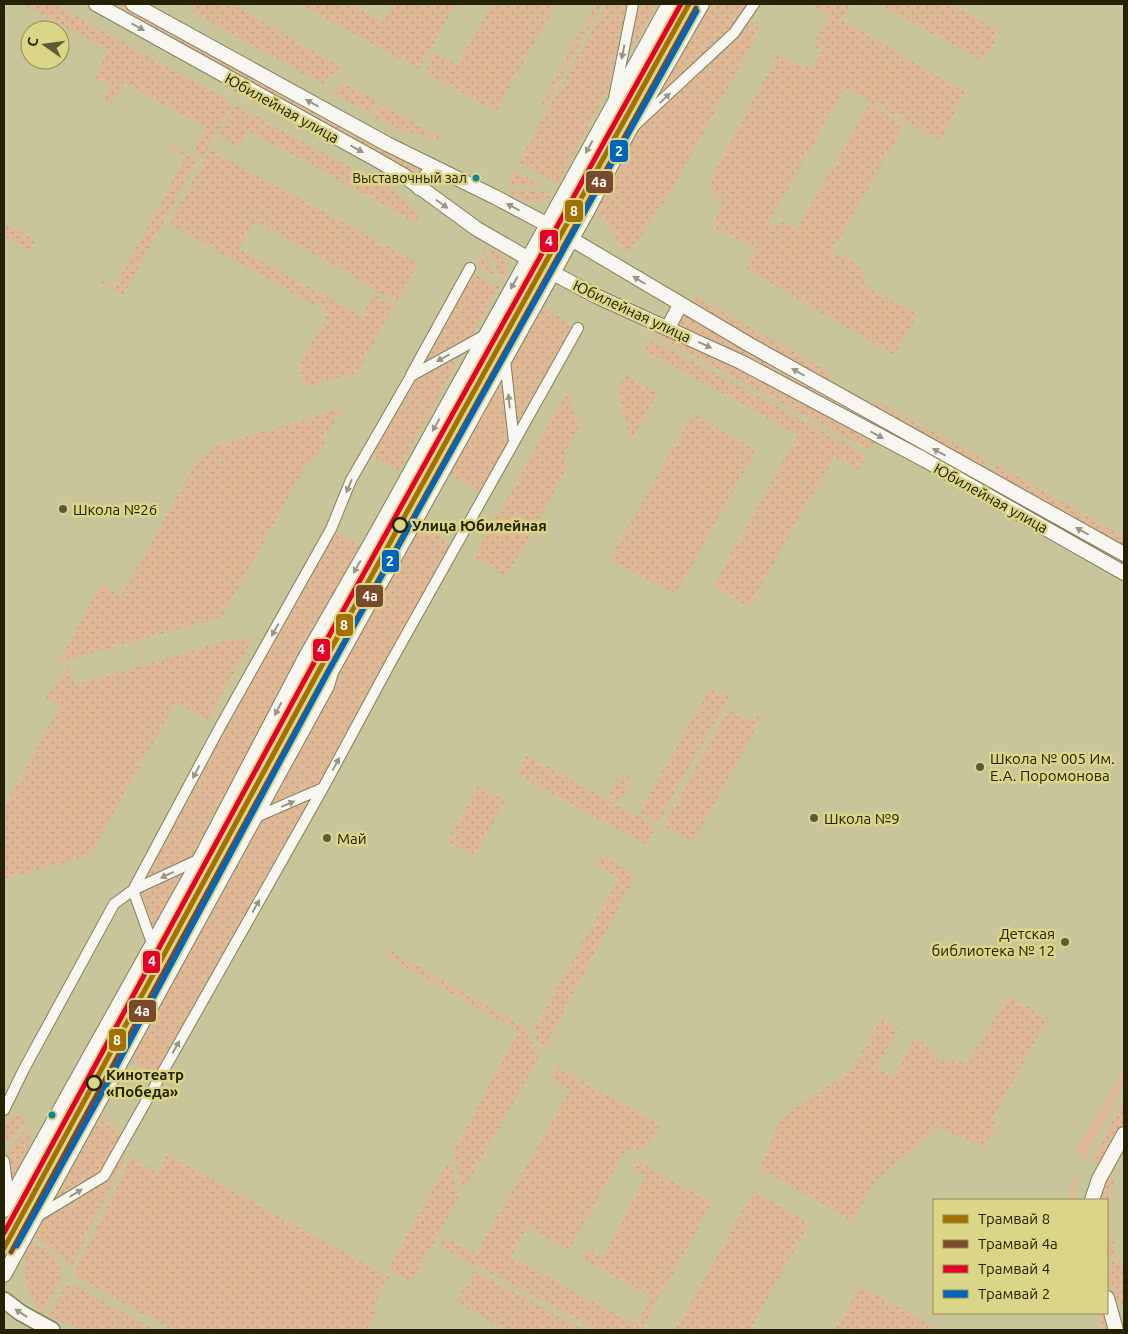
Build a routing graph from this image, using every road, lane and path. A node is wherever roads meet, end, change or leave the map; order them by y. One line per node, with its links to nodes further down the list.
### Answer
1 (96, 4): 10 (main road, Юбилейная улица, one-way to 10)
2 (133, 4): 9 (main road, Юбилейная улица, one-way to 2)
3 (633, 4): 7 (street, one-way to 7)
4 (669, 4): 7 (main road)
5 (702, 4): 8 (main road)
6 (754, 4): 8 (street, one-way to 6)
7 (612, 104): 11 (main road, one-way to 11)
8 (629, 131): 12 (main road)
9 (432, 167): 10 (main road); 11 (main road, Юбилейная улица, one-way to 9)
10 (419, 188): 13 (main road, Юбилейная улица, one-way to 13)
11 (546, 224): 12 (main road, Юбилейная улица); 13 (main road)
12 (572, 239): 15 (main road); 16 (main road, Юбилейная улица, one-way to 12)
13 (527, 259): 15 (main road, Юбилейная улица); 19 (main road, one-way to 19)
14 (470, 268): 21 (street)
15 (553, 273): 18 (main road, Юбилейная улица); 20 (main road)
16 (680, 305): 18 (main road); 22 (main road, Юбилейная улица, one-way to 16)
17 (578, 328): 24 (street)
18 (668, 328): 23 (main road, Юбилейная улица, one-way to 23)
19 (485, 335): 21 (street, one-way to 21); 29 (main road, one-way to 29)
20 (505, 360): 24 (street, one-way to 20); 28 (main road)
21 (411, 376): 30 (street, one-way to 30)
22 (866, 411): 23 (street); 25 (main road, Юбилейная улица, one-way to 22)
23 (858, 424): 26 (main road, Юбилейная улица, one-way to 26)
24 (514, 442): 27 (street, one-way to 24)
25 (1124, 554)
26 (1124, 573)
27 (323, 788): 28 (street, one-way to 27); 37 (street, one-way to 27)
28 (253, 819): 37 (main road)
29 (200, 859): 30 (street, one-way to 30); 31 (main road)
30 (133, 890): 31 (street); 32 (street)
31 (152, 943): 36 (main road)
32 (4, 1110)
33 (1124, 1134): 35 (main road)
34 (4, 1161): 36 (street)
35 (1092, 1199)
36 (7, 1205)
37 (34, 1218): 38 (main road)
38 (4, 1274)
39 (4, 1300): 41 (main road, one-way to 39)
40 (1108, 1302): 42 (main road)
41 (52, 1330)
42 (1116, 1330)

